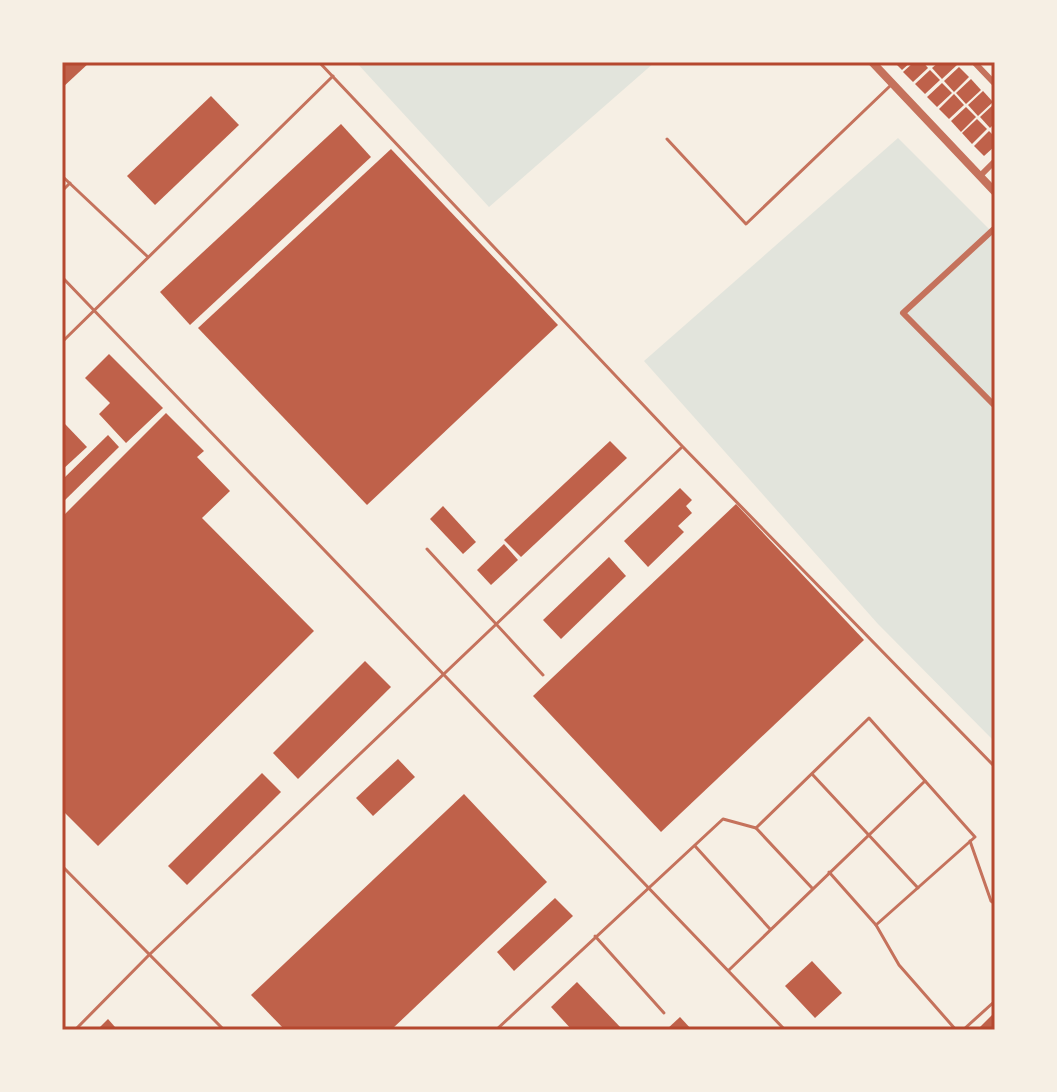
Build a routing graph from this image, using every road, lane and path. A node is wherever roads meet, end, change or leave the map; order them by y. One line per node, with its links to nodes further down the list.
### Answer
1 (319, 62): 4 (lane)
2 (872, 62): 5 (street)
3 (974, 62): 6 (street)
4 (333, 76): 15 (lane); 20 (lane)
5 (893, 83): 7 (lane); 10 (street)
6 (995, 84)
7 (667, 139)
8 (995, 161): 10 (street)
9 (62, 176): 11 (lane)
10 (980, 176): 13 (street)
11 (70, 183): 12 (lane); 15 (lane)
12 (62, 191)
13 (995, 192)
14 (995, 228): 19 (street)
15 (148, 257): 17 (lane)
16 (62, 277): 17 (lane)
17 (93, 311): 18 (lane); 23 (lane)
18 (62, 342)
19 (995, 406)
20 (682, 446): 22 (lane); 25 (lane)
21 (427, 549): 22 (lane)
22 (496, 624): 23 (lane); 24 (lane)
23 (443, 675): 34 (lane); 41 (lane)
24 (543, 675)
25 (995, 767)
26 (812, 774): 27 (lane); 28 (lane); 29 (lane)
27 (925, 781): 29 (lane); 30 (lane)
28 (756, 828): 31 (lane); 35 (lane)
29 (868, 836): 33 (lane); 36 (lane)
30 (970, 841): 36 (lane); 37 (lane)
31 (694, 845): 34 (lane); 39 (lane)
32 (62, 866): 41 (lane)
33 (829, 872): 35 (lane); 38 (lane)
34 (647, 886): 40 (lane); 42 (lane)
35 (812, 888): 39 (lane)
36 (918, 888): 38 (lane)
37 (995, 904)
38 (876, 925): 49 (lane)
39 (770, 929): 42 (lane)
40 (595, 936): 44 (lane); 47 (lane)
41 (150, 954): 45 (lane); 46 (lane)
42 (728, 971): 48 (lane)
43 (995, 1001): 50 (lane)
44 (664, 1013)
45 (75, 1030)
46 (224, 1030)
47 (496, 1030)
48 (785, 1030)
49 (956, 1030)
50 (963, 1030)

